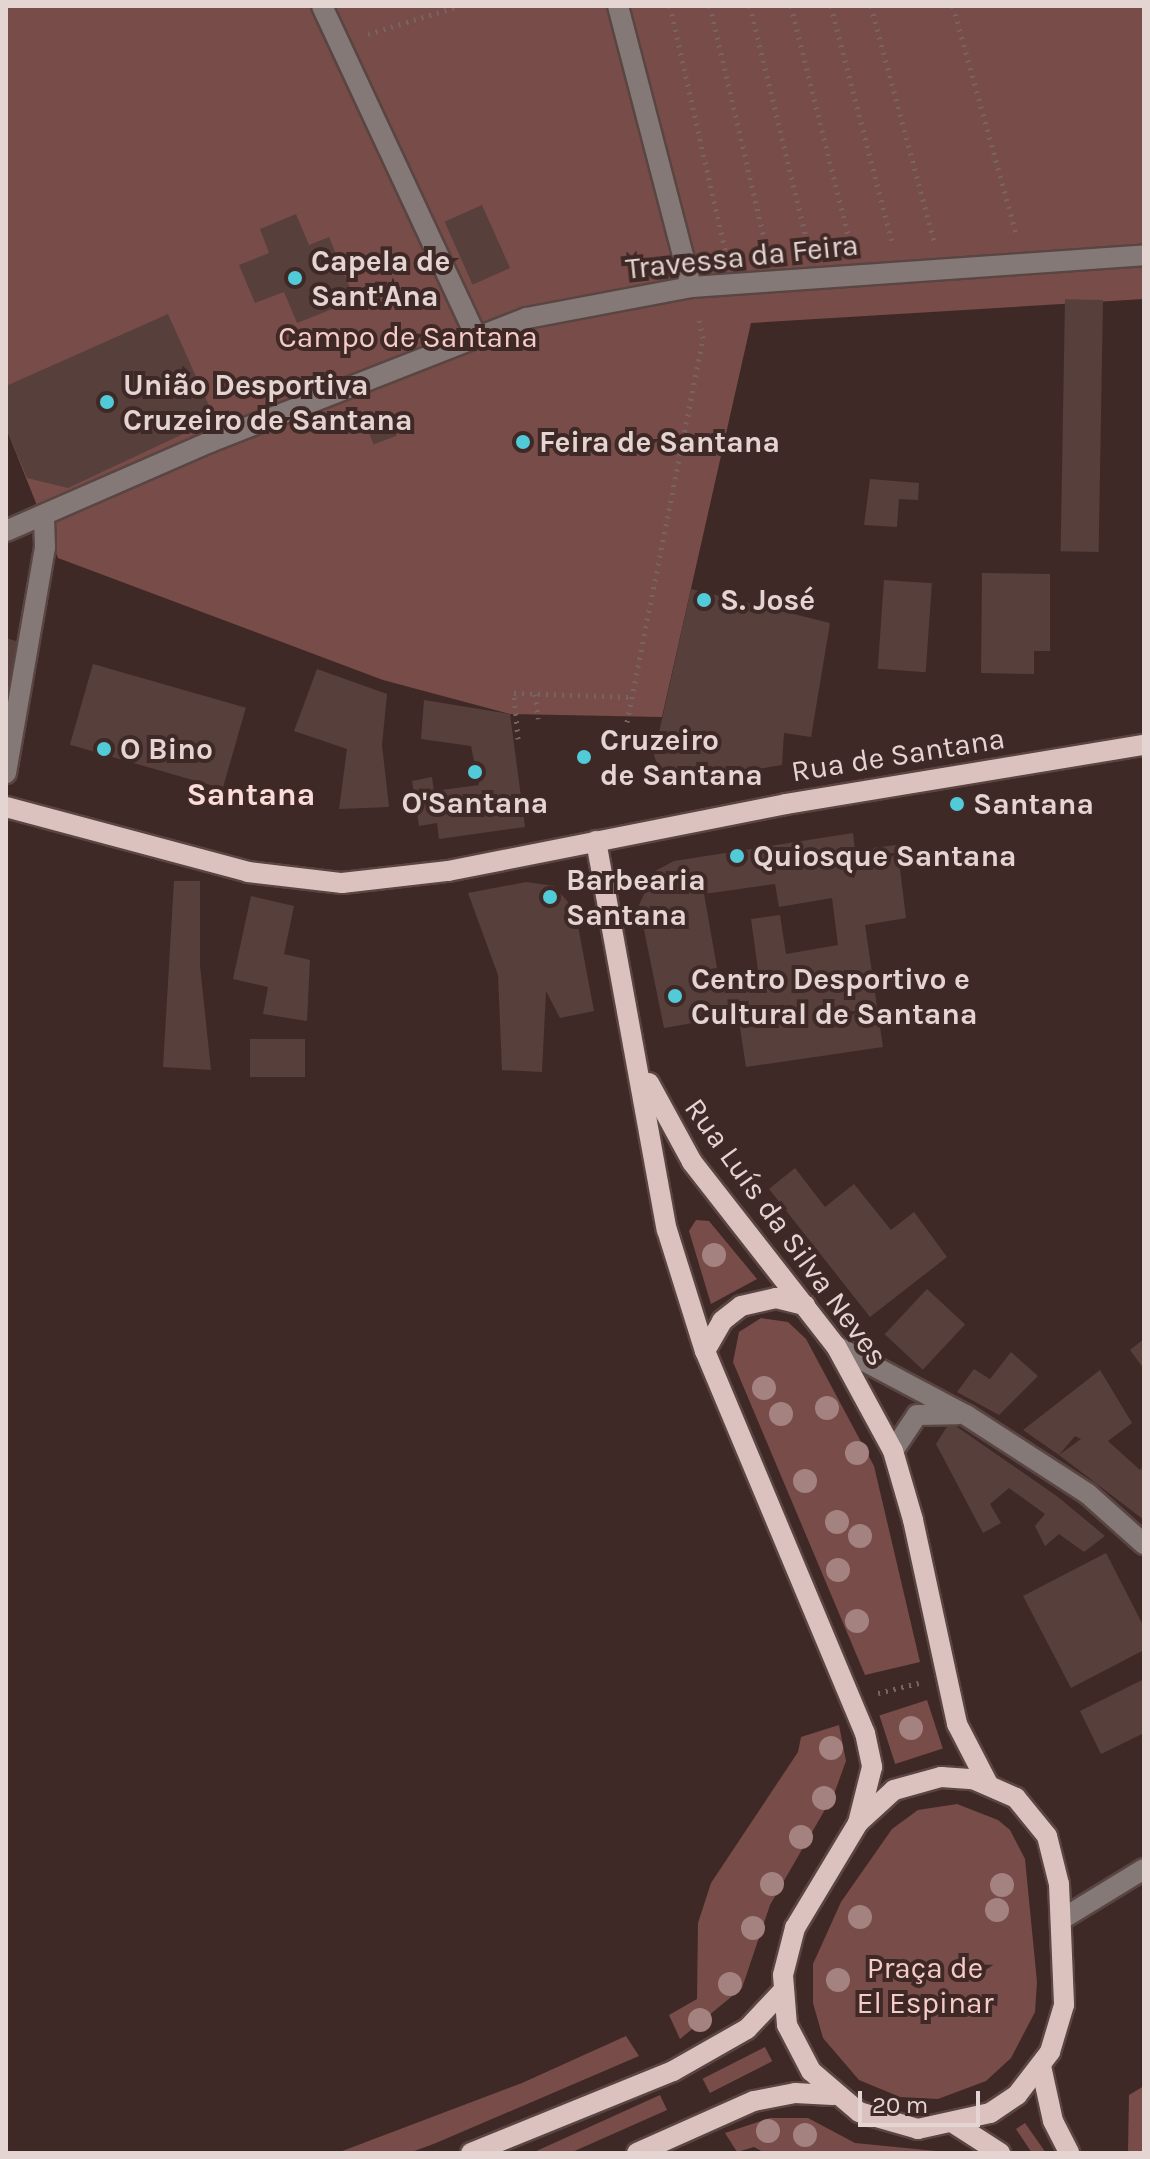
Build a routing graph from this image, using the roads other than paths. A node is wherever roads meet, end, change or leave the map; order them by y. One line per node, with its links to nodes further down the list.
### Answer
1 (322, 6): 5 (street)
2 (618, 6): 4 (street)
3 (1144, 255): 4 (street, Travessa da Feira)
4 (691, 287): 5 (street, Travessa da Feira)
5 (477, 338): 6 (street, Travessa da Feira)
6 (44, 517): 7 (street, Travessa da Feira); 9 (street)
7 (6, 531)
8 (1144, 745): 11 (main road, Rua de Santana)
9 (6, 773)
10 (6, 807): 11 (main road, Rua de Santana)
11 (596, 841): 12 (main road, Rua Luís da Silva Neves)
12 (631, 1034): 13 (main road, Rua Luís da Silva Neves); 15 (main road, Rua Luís da Silva Neves)
13 (805, 1305): 14 (main road, Rua Luís da Silva Neves); 15 (main road)
14 (836, 1346): 16 (street); 17 (main road, Rua Luís da Silva Neves)
15 (705, 1351): 20 (main road, Rua Luís da Silva Neves)
16 (966, 1415): 17 (street); 18 (street)
17 (893, 1451): 19 (main road, Rua Luís da Silva Neves)
18 (1144, 1544)
19 (988, 1784): 20 (main road); 22 (main road)
20 (858, 1823): 23 (main road)
21 (1144, 1869): 22 (street)
22 (1062, 1919): 24 (main road)
23 (782, 1992): 25 (main road); 27 (main road)
24 (1041, 2066): 26 (main road); 30 (main road)
25 (833, 2095): 26 (main road); 28 (main road)
26 (955, 2124): 29 (main road)
27 (471, 2153)
28 (637, 2153)
29 (1000, 2153)
30 (1069, 2153)

